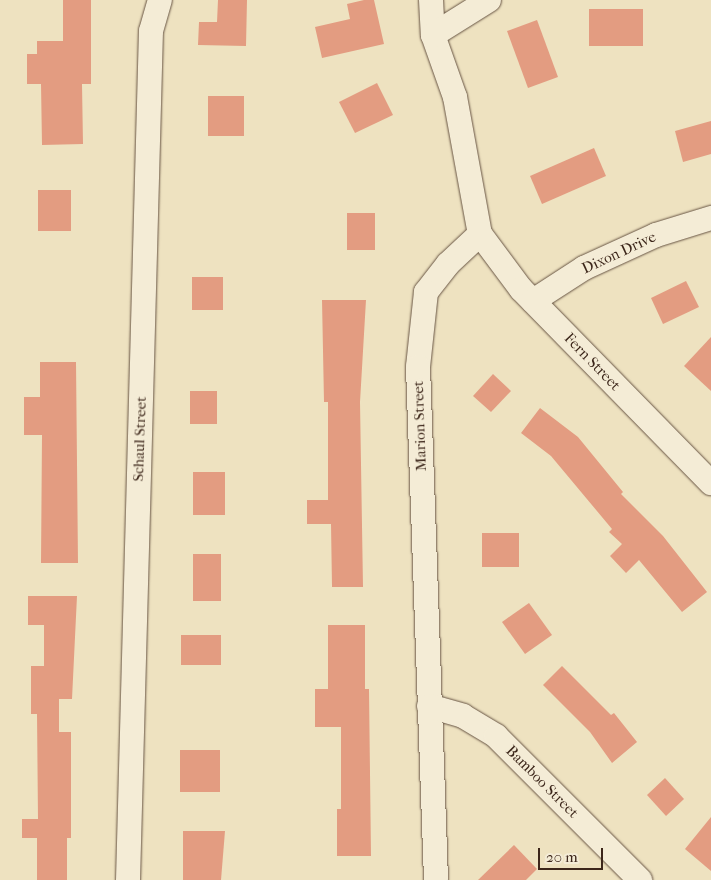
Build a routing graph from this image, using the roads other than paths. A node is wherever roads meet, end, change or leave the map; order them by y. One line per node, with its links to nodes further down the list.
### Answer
1 (160, 0): 10 (street, Schaul Street)
2 (430, 0): 4 (street)
3 (489, 0): 4 (street)
4 (433, 36): 6 (street)
5 (711, 218): 7 (street, Dixon Drive)
6 (480, 234): 7 (street, Fern Street); 9 (street, Marion Street)
7 (533, 301): 8 (street, Fern Street)
8 (711, 484)
9 (429, 706): 11 (street, Marion Street); 12 (street, Bamboo Street)
10 (128, 880)
11 (436, 880)
12 (640, 880)

